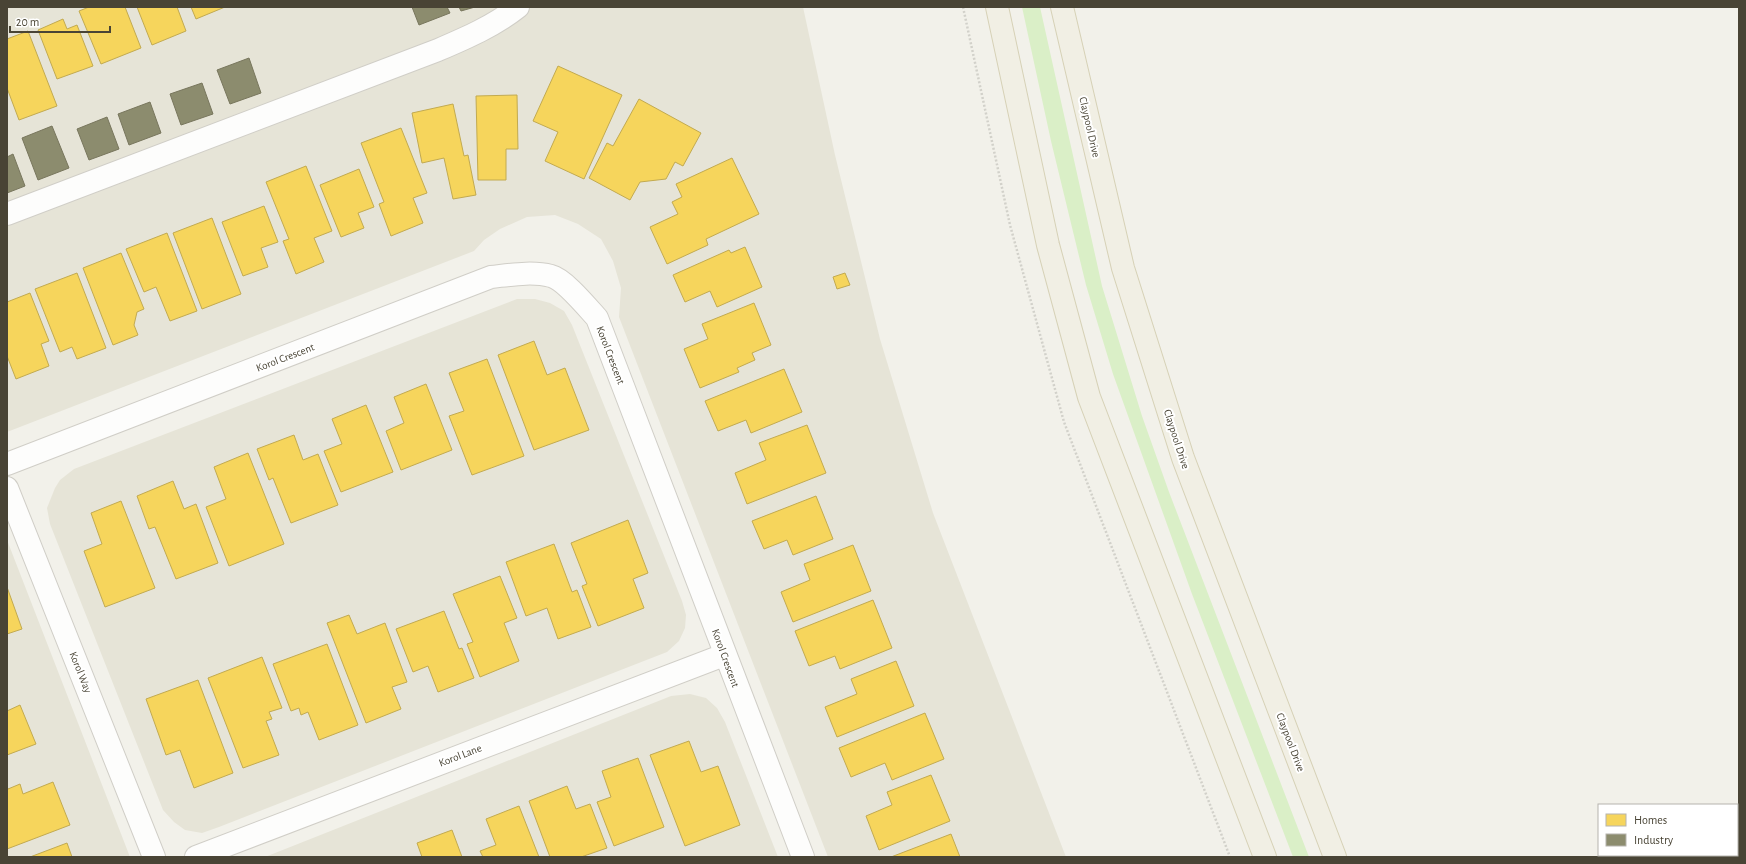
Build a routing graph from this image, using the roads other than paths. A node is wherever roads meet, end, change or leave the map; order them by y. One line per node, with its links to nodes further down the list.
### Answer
1 (518, 7): 4 (street)
2 (997, 7): 11 (main road)
3 (1062, 7): 12 (main road, Claypool Drive)
4 (7, 214)
5 (7, 464): 7 (street, Korol Crescent)
6 (7, 488): 8 (street, Korol Way)
7 (724, 655): 9 (street, Korol Lane); 10 (street, Korol Crescent)
8 (154, 857)
9 (196, 857)
10 (803, 857)
11 (1266, 857)
12 (1335, 857)

